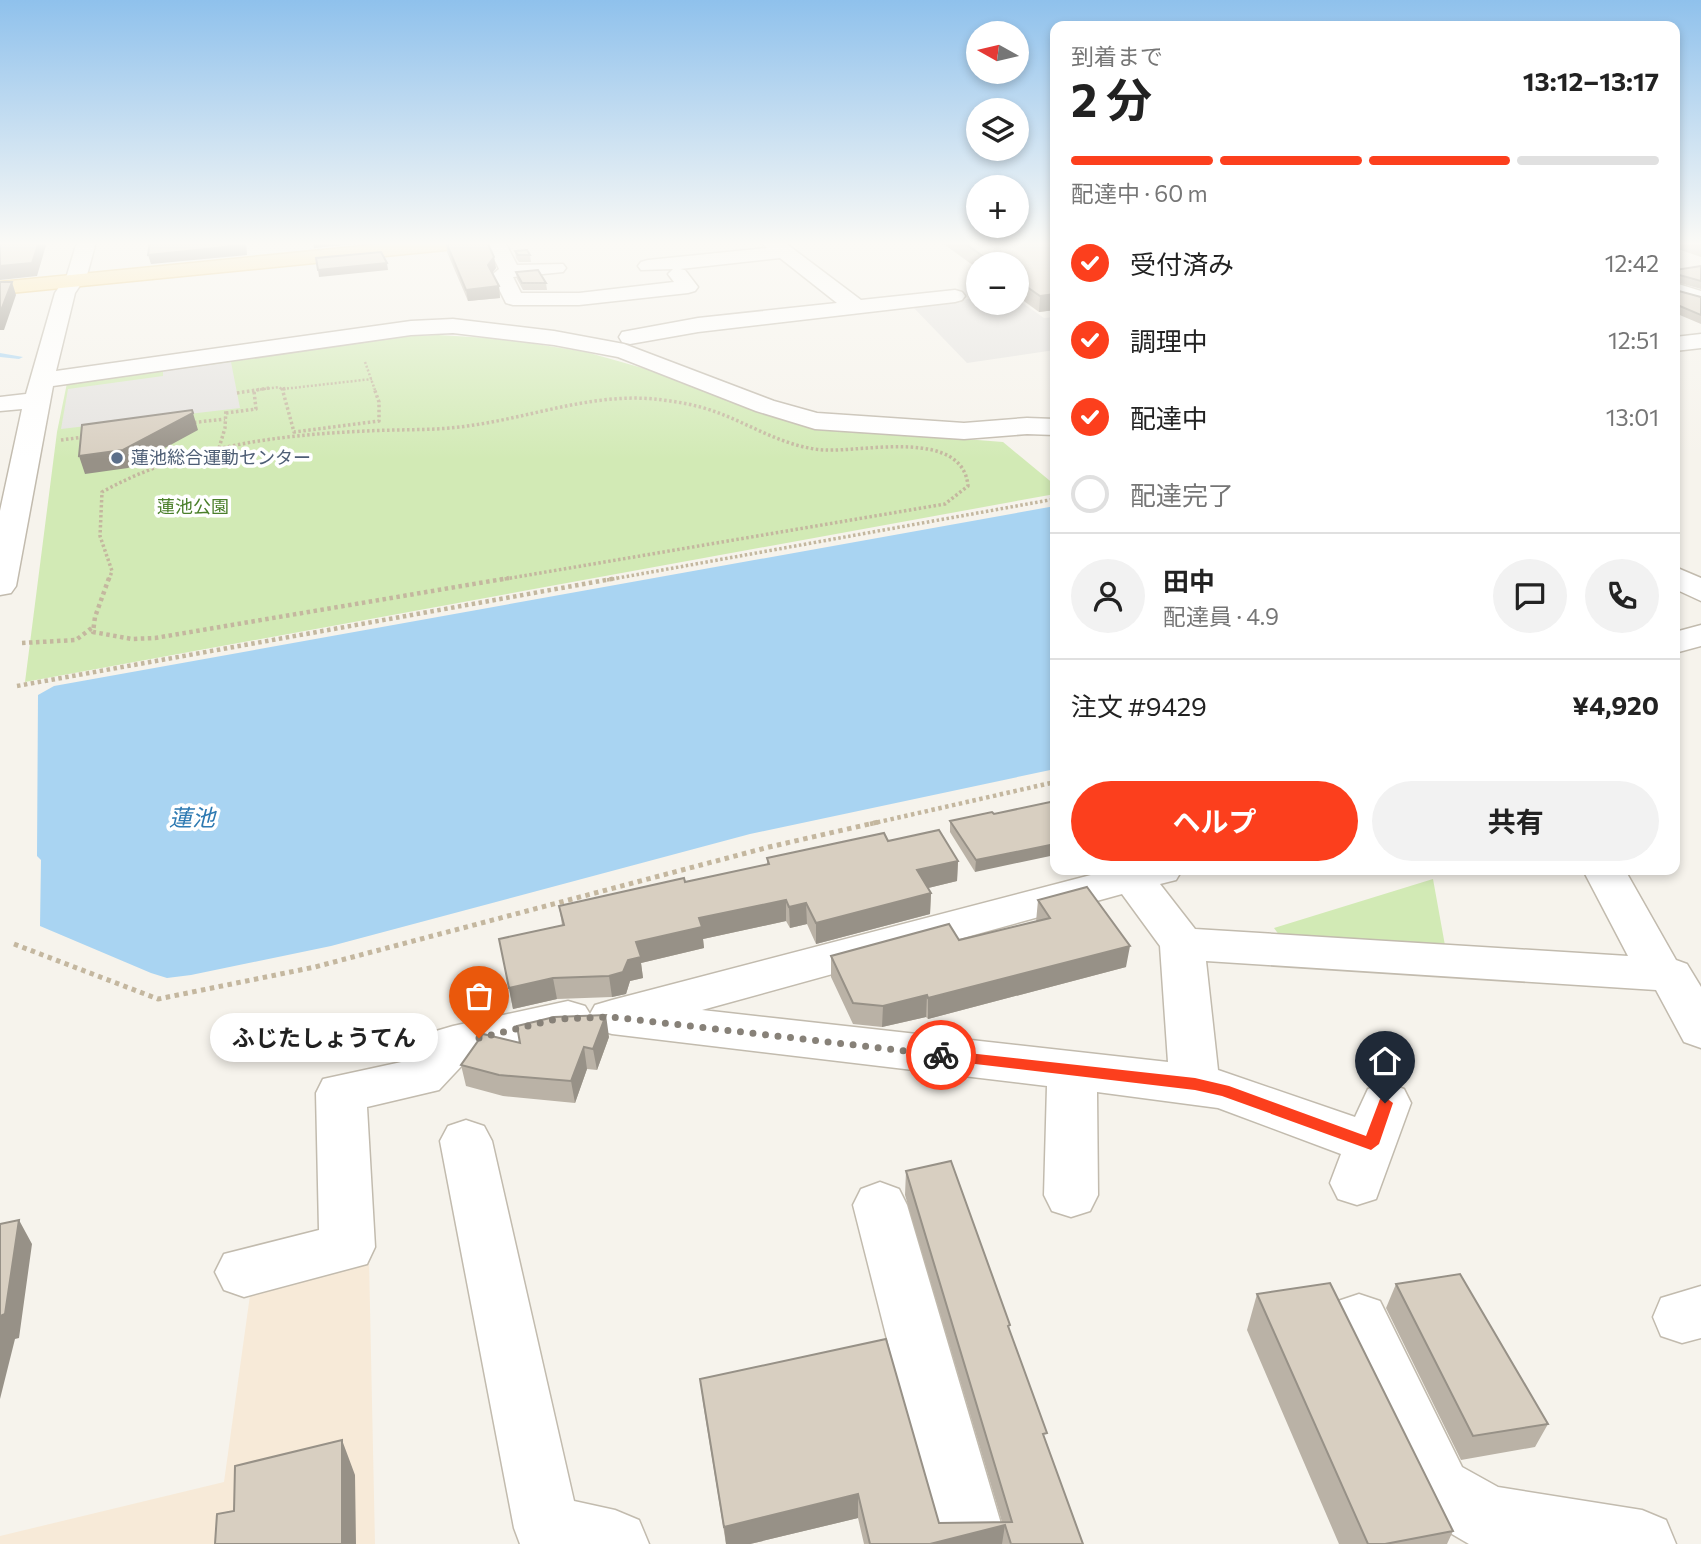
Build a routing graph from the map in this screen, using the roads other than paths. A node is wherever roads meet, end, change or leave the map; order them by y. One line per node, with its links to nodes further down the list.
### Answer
1 (60, 314): 6 (street)
2 (794, 314): 3 (street)
3 (630, 337)
4 (1701, 341): 5 (street)
5 (1680, 343)
6 (40, 390): 7 (street); 8 (street); 10 (street)
7 (0, 404)
8 (1050, 427)
9 (1680, 579): 11 (street)
10 (0, 586)
11 (1701, 591)
12 (1701, 635): 13 (street)
13 (1680, 641)
14 (1143, 875): 19 (street)
15 (1148, 875): 17 (street)
16 (1607, 875): 18 (street)
17 (1182, 944): 18 (street); 22 (street)
18 (1661, 974): 20 (street)
19 (612, 1017): 21 (street); 27 (street)
20 (1701, 1030)
21 (1072, 1070): 22 (street); 25 (street)
22 (1195, 1084): 24 (street)
23 (466, 1141): 29 (street)
24 (1371, 1143)
25 (1071, 1195)
26 (880, 1205): 30 (street)
27 (244, 1272)
28 (1359, 1320): 31 (street)
29 (615, 1544)
30 (972, 1544)
31 (1642, 1544)

